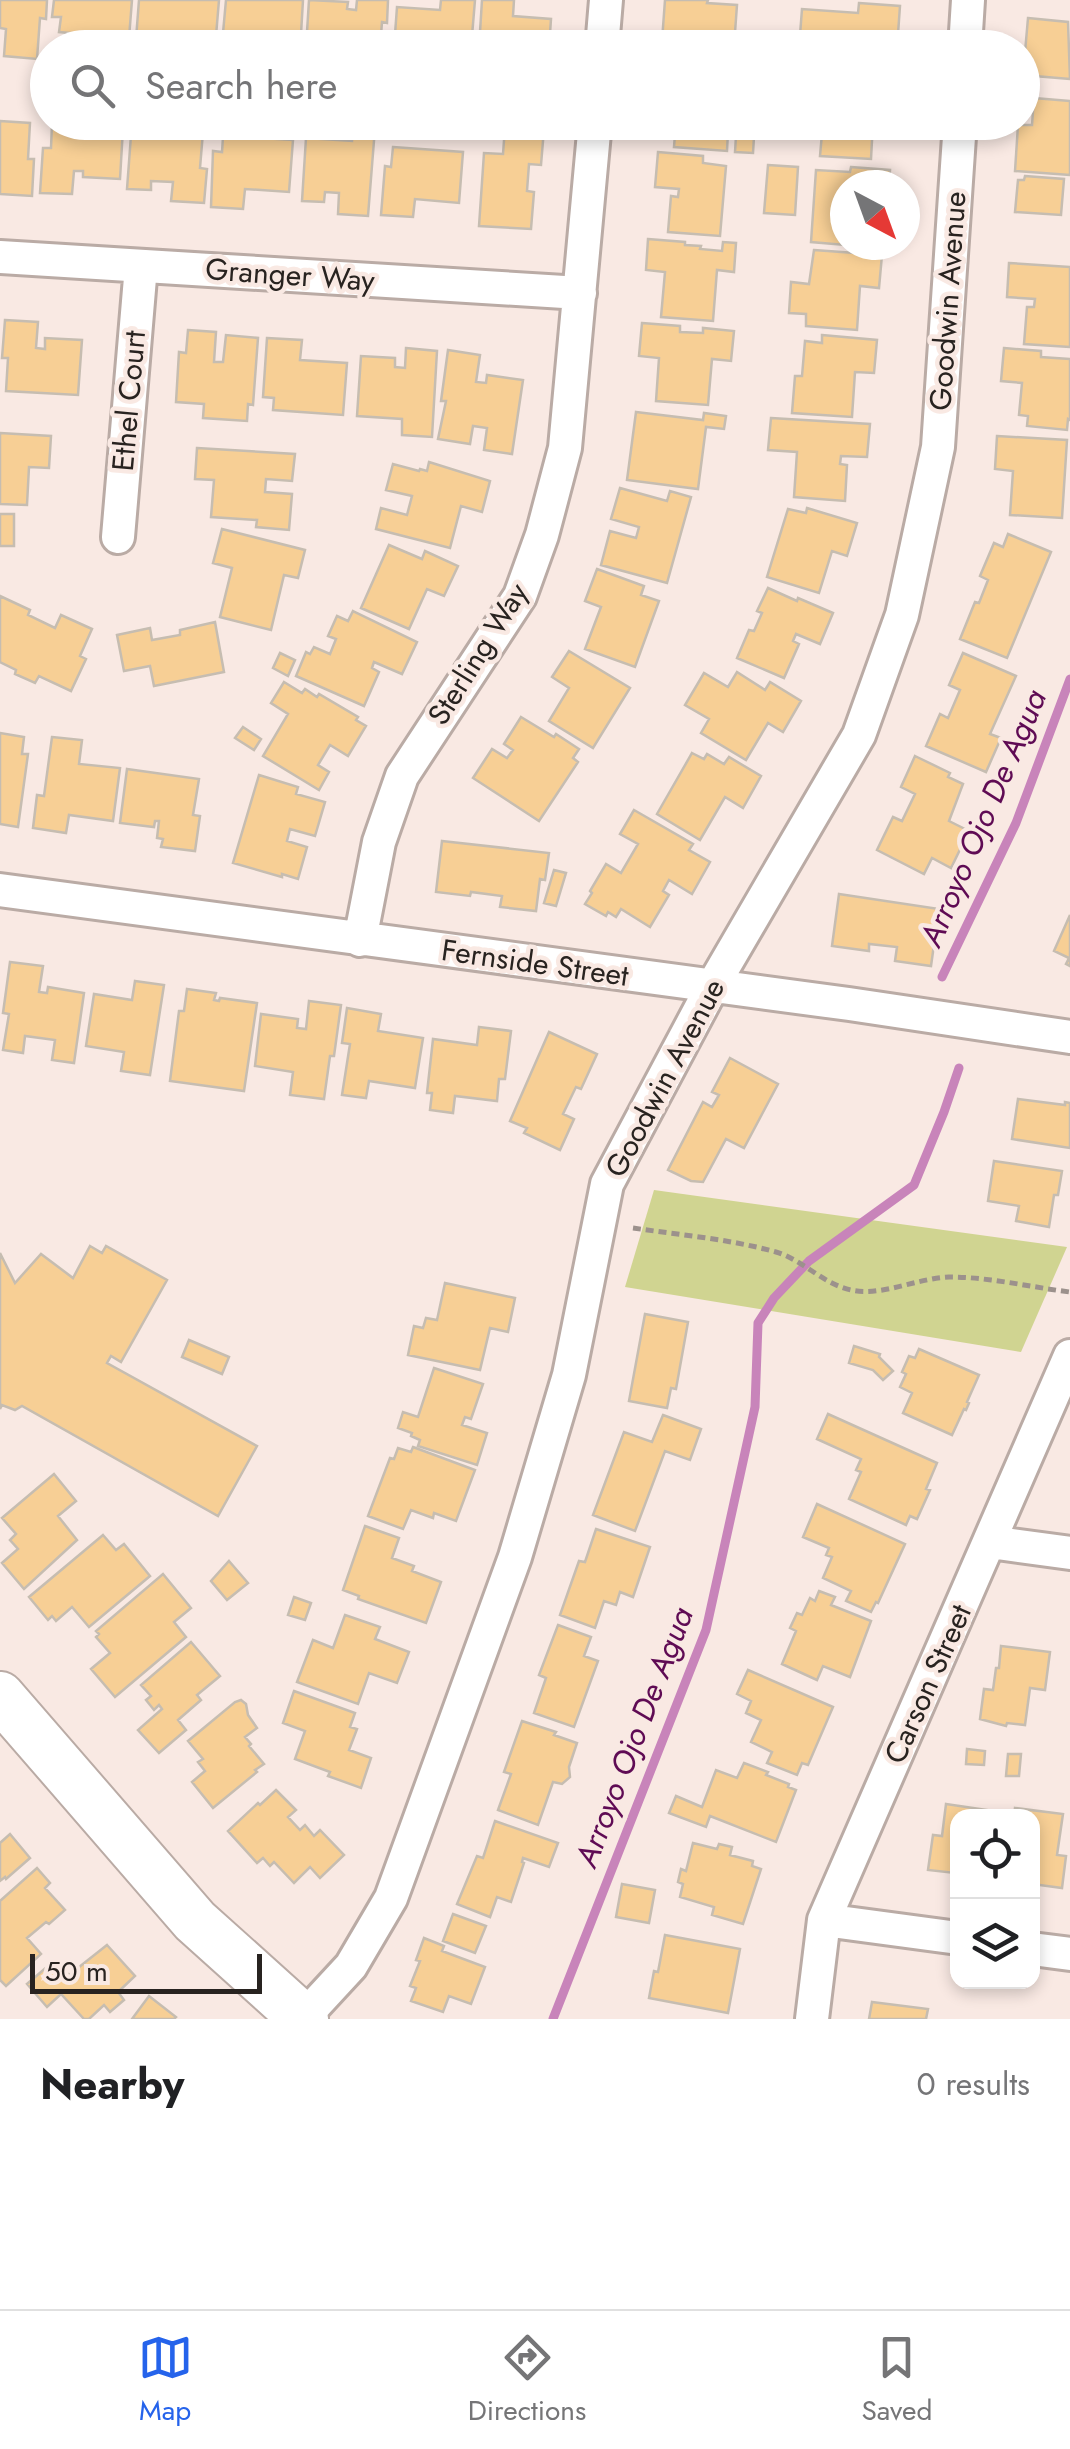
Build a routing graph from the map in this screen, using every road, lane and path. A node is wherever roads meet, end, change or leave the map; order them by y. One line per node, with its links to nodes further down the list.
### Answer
1 (606, 0): 3 (street)
2 (968, 0): 4 (street)
3 (604, 30)
4 (966, 30)
5 (593, 140): 9 (street, Sterling Way)
6 (959, 140): 13 (street, Goodwin Avenue)
7 (0, 257): 8 (street, Granger Way)
8 (140, 266): 9 (street, Granger Way); 10 (street, Ethel Court)
9 (580, 294): 12 (street, Sterling Way)
10 (118, 537)
11 (0, 890): 12 (street, Fernside Street)
12 (360, 940): 13 (street, Fernside Street)
13 (712, 988): 14 (street, Fernside Street); 25 (street, Goodwin Avenue)
14 (1070, 1037)
15 (633, 1228): 16 (path)
16 (1070, 1292)
17 (1070, 1356): 18 (street, Carson Street)
18 (990, 1542): 19 (street); 21 (street, Carson Street)
19 (1070, 1553)
20 (0, 1696): 25 (main road)
21 (824, 1920): 22 (street); 26 (street, Carson Street)
22 (950, 1937)
23 (1040, 1950): 24 (street)
24 (1070, 1954)
25 (302, 2019)
26 (812, 2019)

